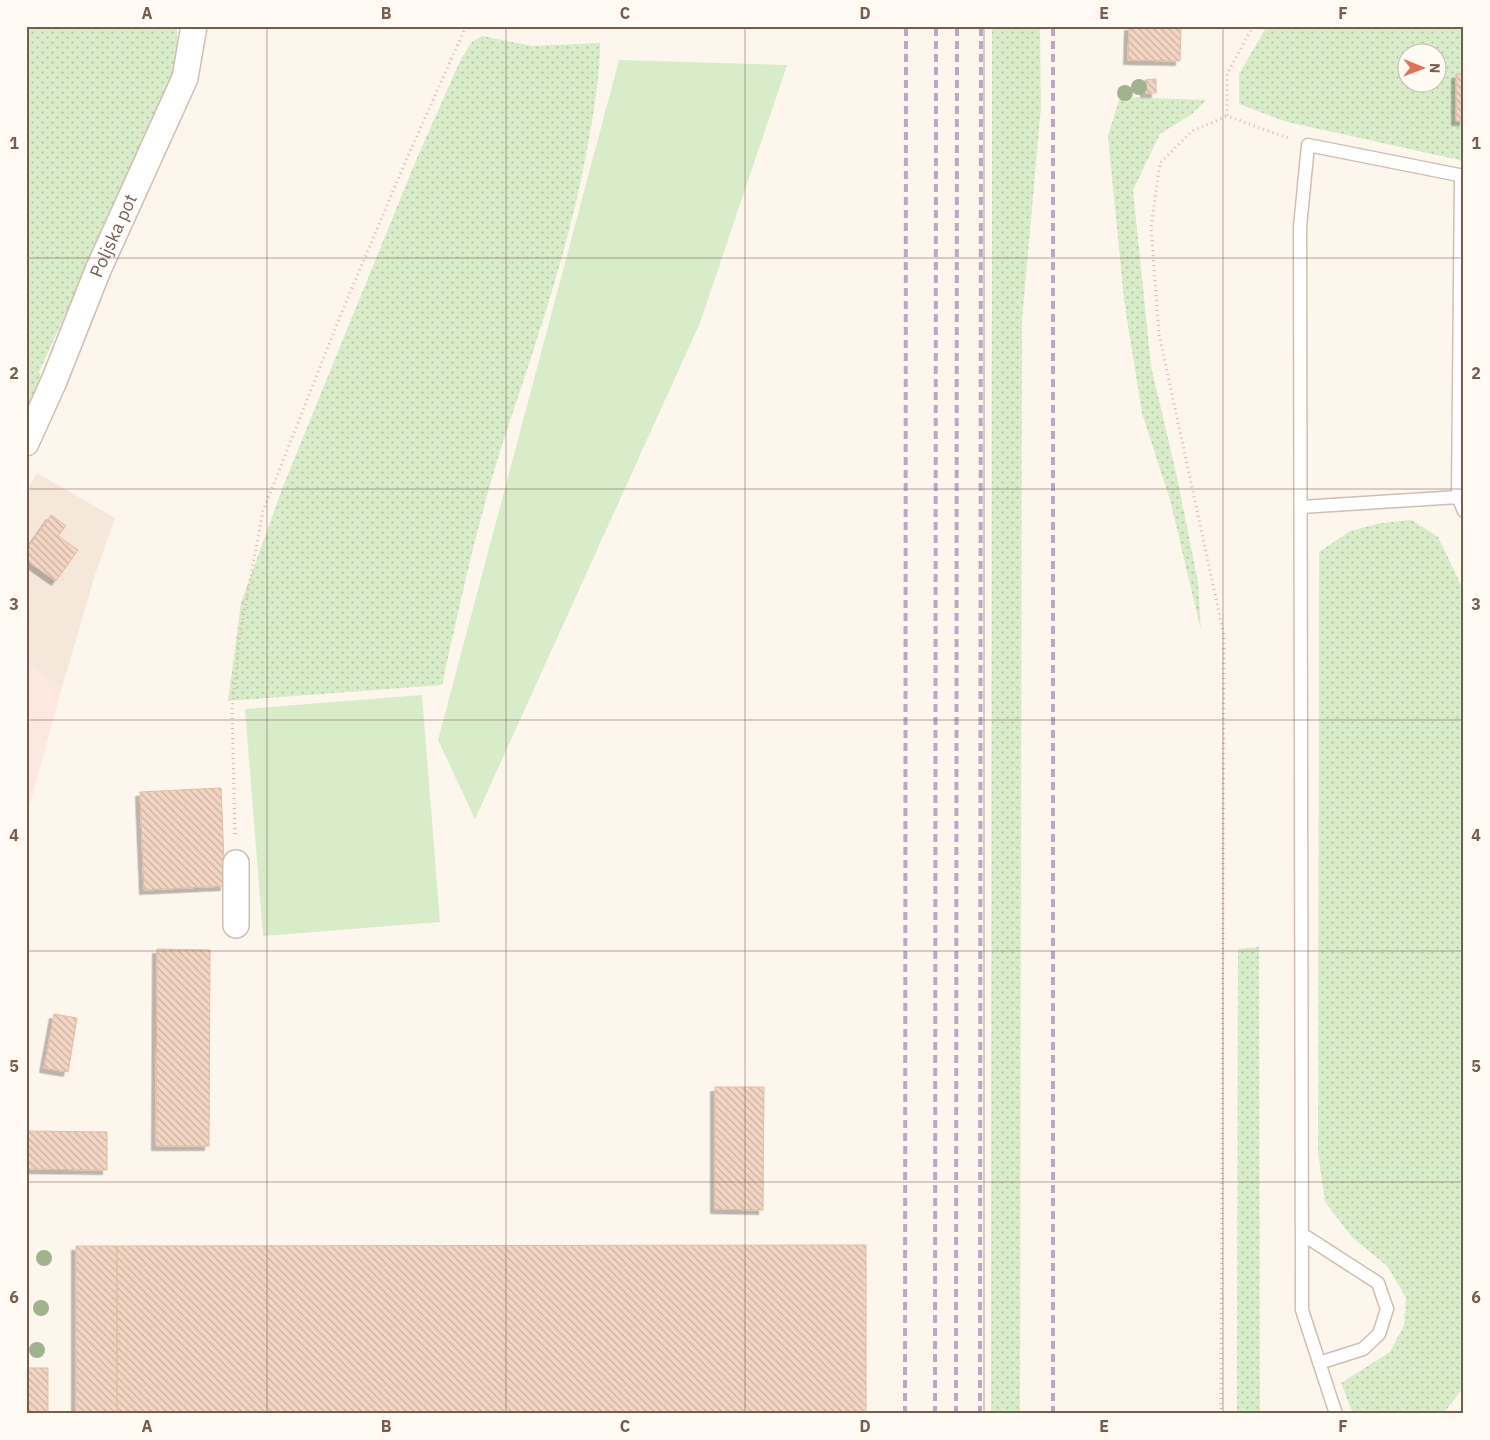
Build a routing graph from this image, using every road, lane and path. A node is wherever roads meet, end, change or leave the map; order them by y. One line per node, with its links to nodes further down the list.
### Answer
1 (194, 26): 7 (street, Poljska pot)
2 (466, 26): 11 (path)
3 (1254, 26): 4 (path)
4 (1227, 116): 5 (path); 15 (path)
5 (1308, 146): 6 (lane); 9 (lane)
6 (1462, 176): 8 (lane)
7 (26, 443)
8 (1458, 497): 9 (lane); 10 (lane)
9 (1301, 507): 13 (lane)
10 (1464, 511)
11 (236, 863): 12 (street)
12 (236, 925)
13 (1302, 1234): 14 (lane); 14 (lane)
14 (1319, 1363): 16 (lane)
15 (1221, 1414)
16 (1336, 1414)

